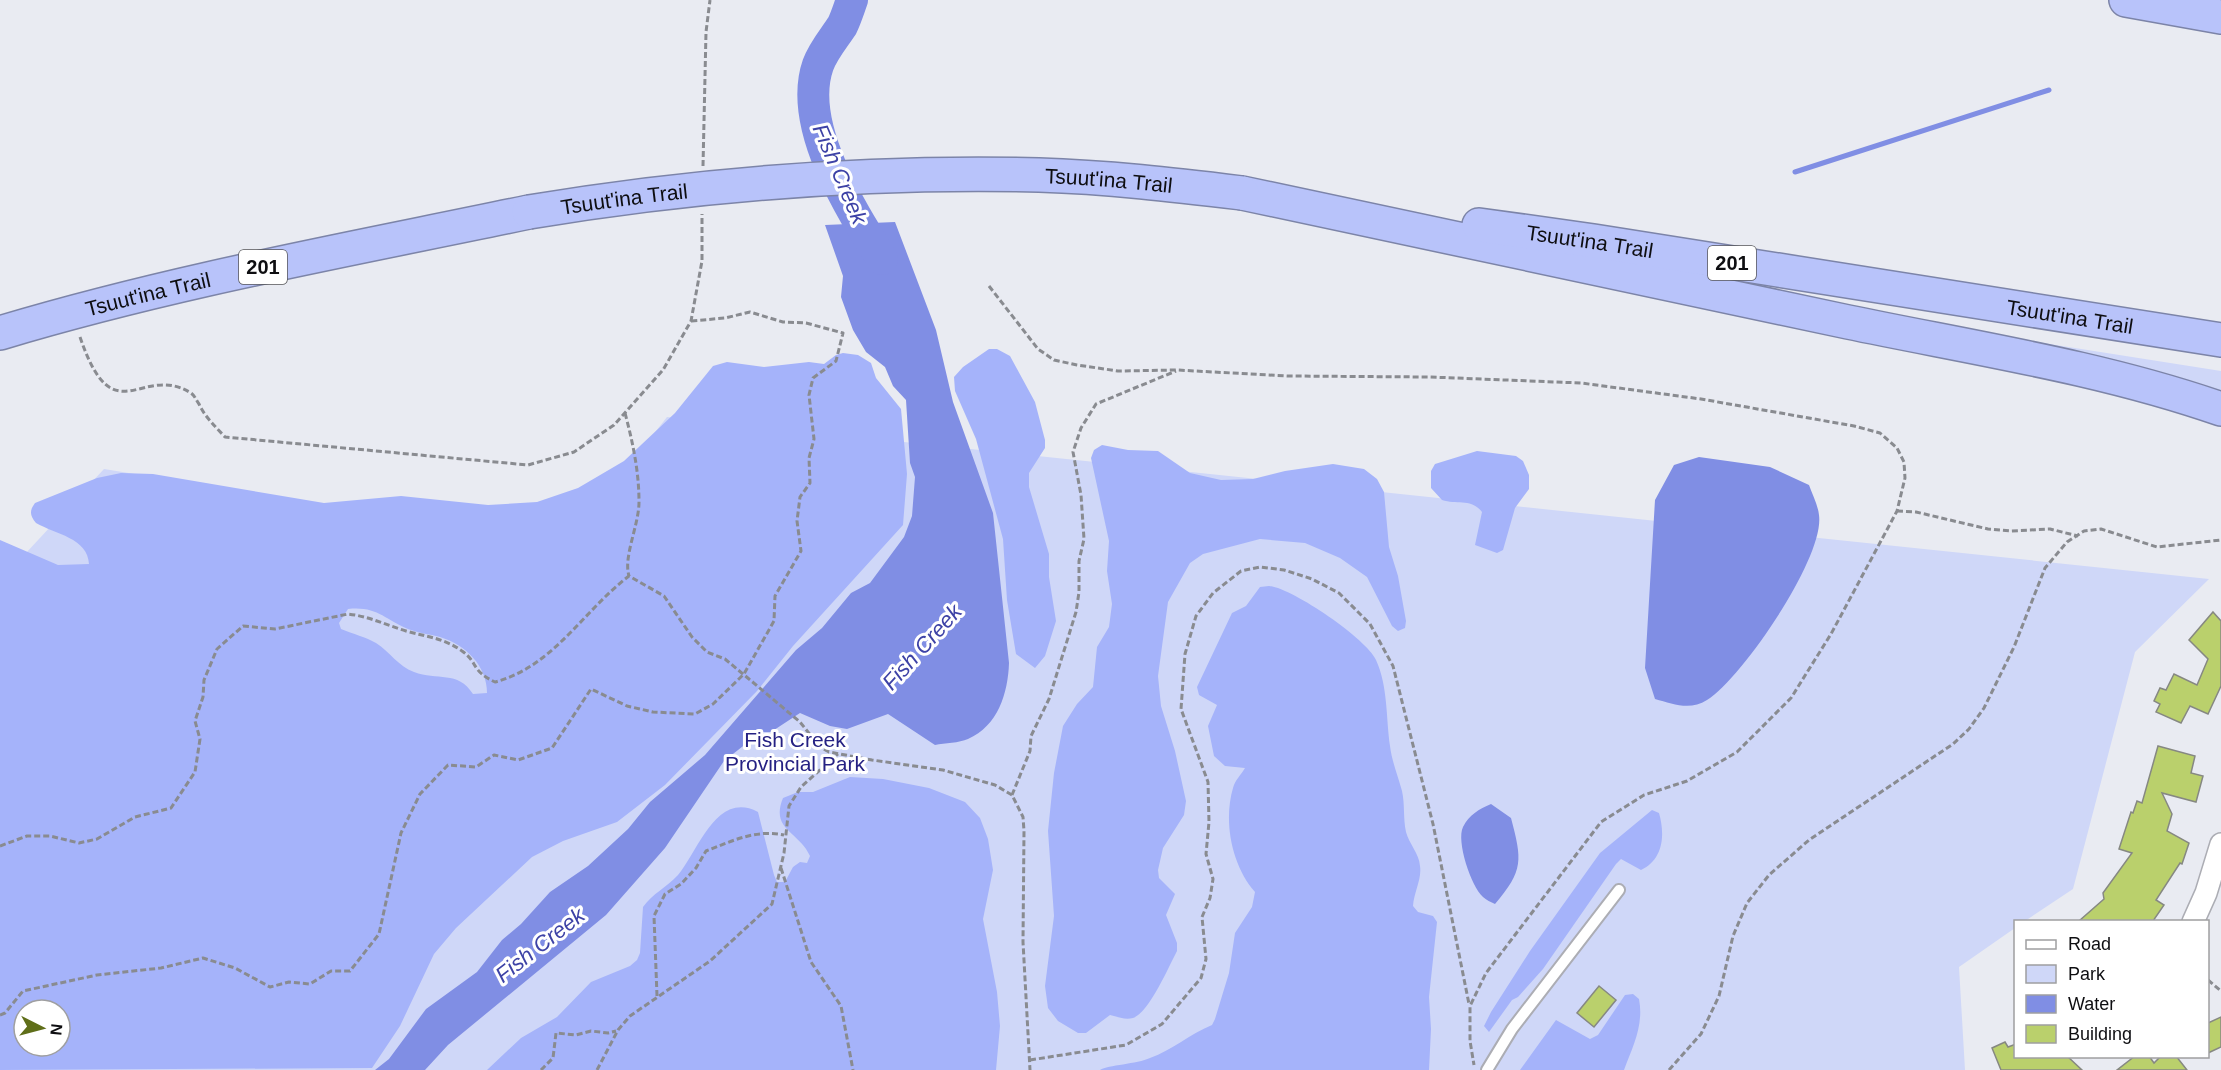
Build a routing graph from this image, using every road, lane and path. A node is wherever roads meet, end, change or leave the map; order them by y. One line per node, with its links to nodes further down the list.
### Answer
1 (710, 0): 4 (path)
2 (2126, 0): 3 (highway)
3 (2221, 17)
4 (703, 173)
5 (1242, 193): 8 (highway, Tsuut'ina Trail / 201, bridge); 11 (highway, Tsuut'ina Trail / 201); 13 (highway)
6 (702, 206): 9 (path)
7 (989, 286): 12 (path)
8 (72, 311): 10 (highway, Tsuut'ina Trail / 201); 14 (path)
9 (691, 321): 14 (path); 19 (path)
10 (0, 333)
11 (2221, 340)
12 (1177, 370): 15 (path); 21 (path)
13 (2221, 409)
14 (625, 413): 18 (path)
15 (1897, 511): 16 (path); 31 (path)
16 (2078, 536): 17 (path); 41 (path)
17 (2221, 540)
18 (629, 576): 19 (path); 24 (path)
19 (744, 674): 20 (path); 32 (path)
20 (838, 754): 21 (path); 22 (path)
21 (1012, 795): 34 (path)
22 (784, 835): 25 (path); 30 (path)
23 (2221, 844): 27 (street)
24 (0, 846)
25 (781, 868): 30 (path); 37 (path)
26 (1619, 890): 40 (lane)
27 (2193, 920)
28 (2209, 981): 29 (path)
29 (2221, 991)
30 (657, 996): 33 (path)
31 (1470, 1006): 34 (path); 39 (path)
32 (0, 1015)
33 (618, 1030): 35 (path); 36 (path)
34 (1030, 1060): 38 (path)
35 (541, 1070)
36 (597, 1070)
37 (853, 1070)
38 (1030, 1070)
39 (1475, 1070)
40 (1487, 1070)
41 (1669, 1070)

